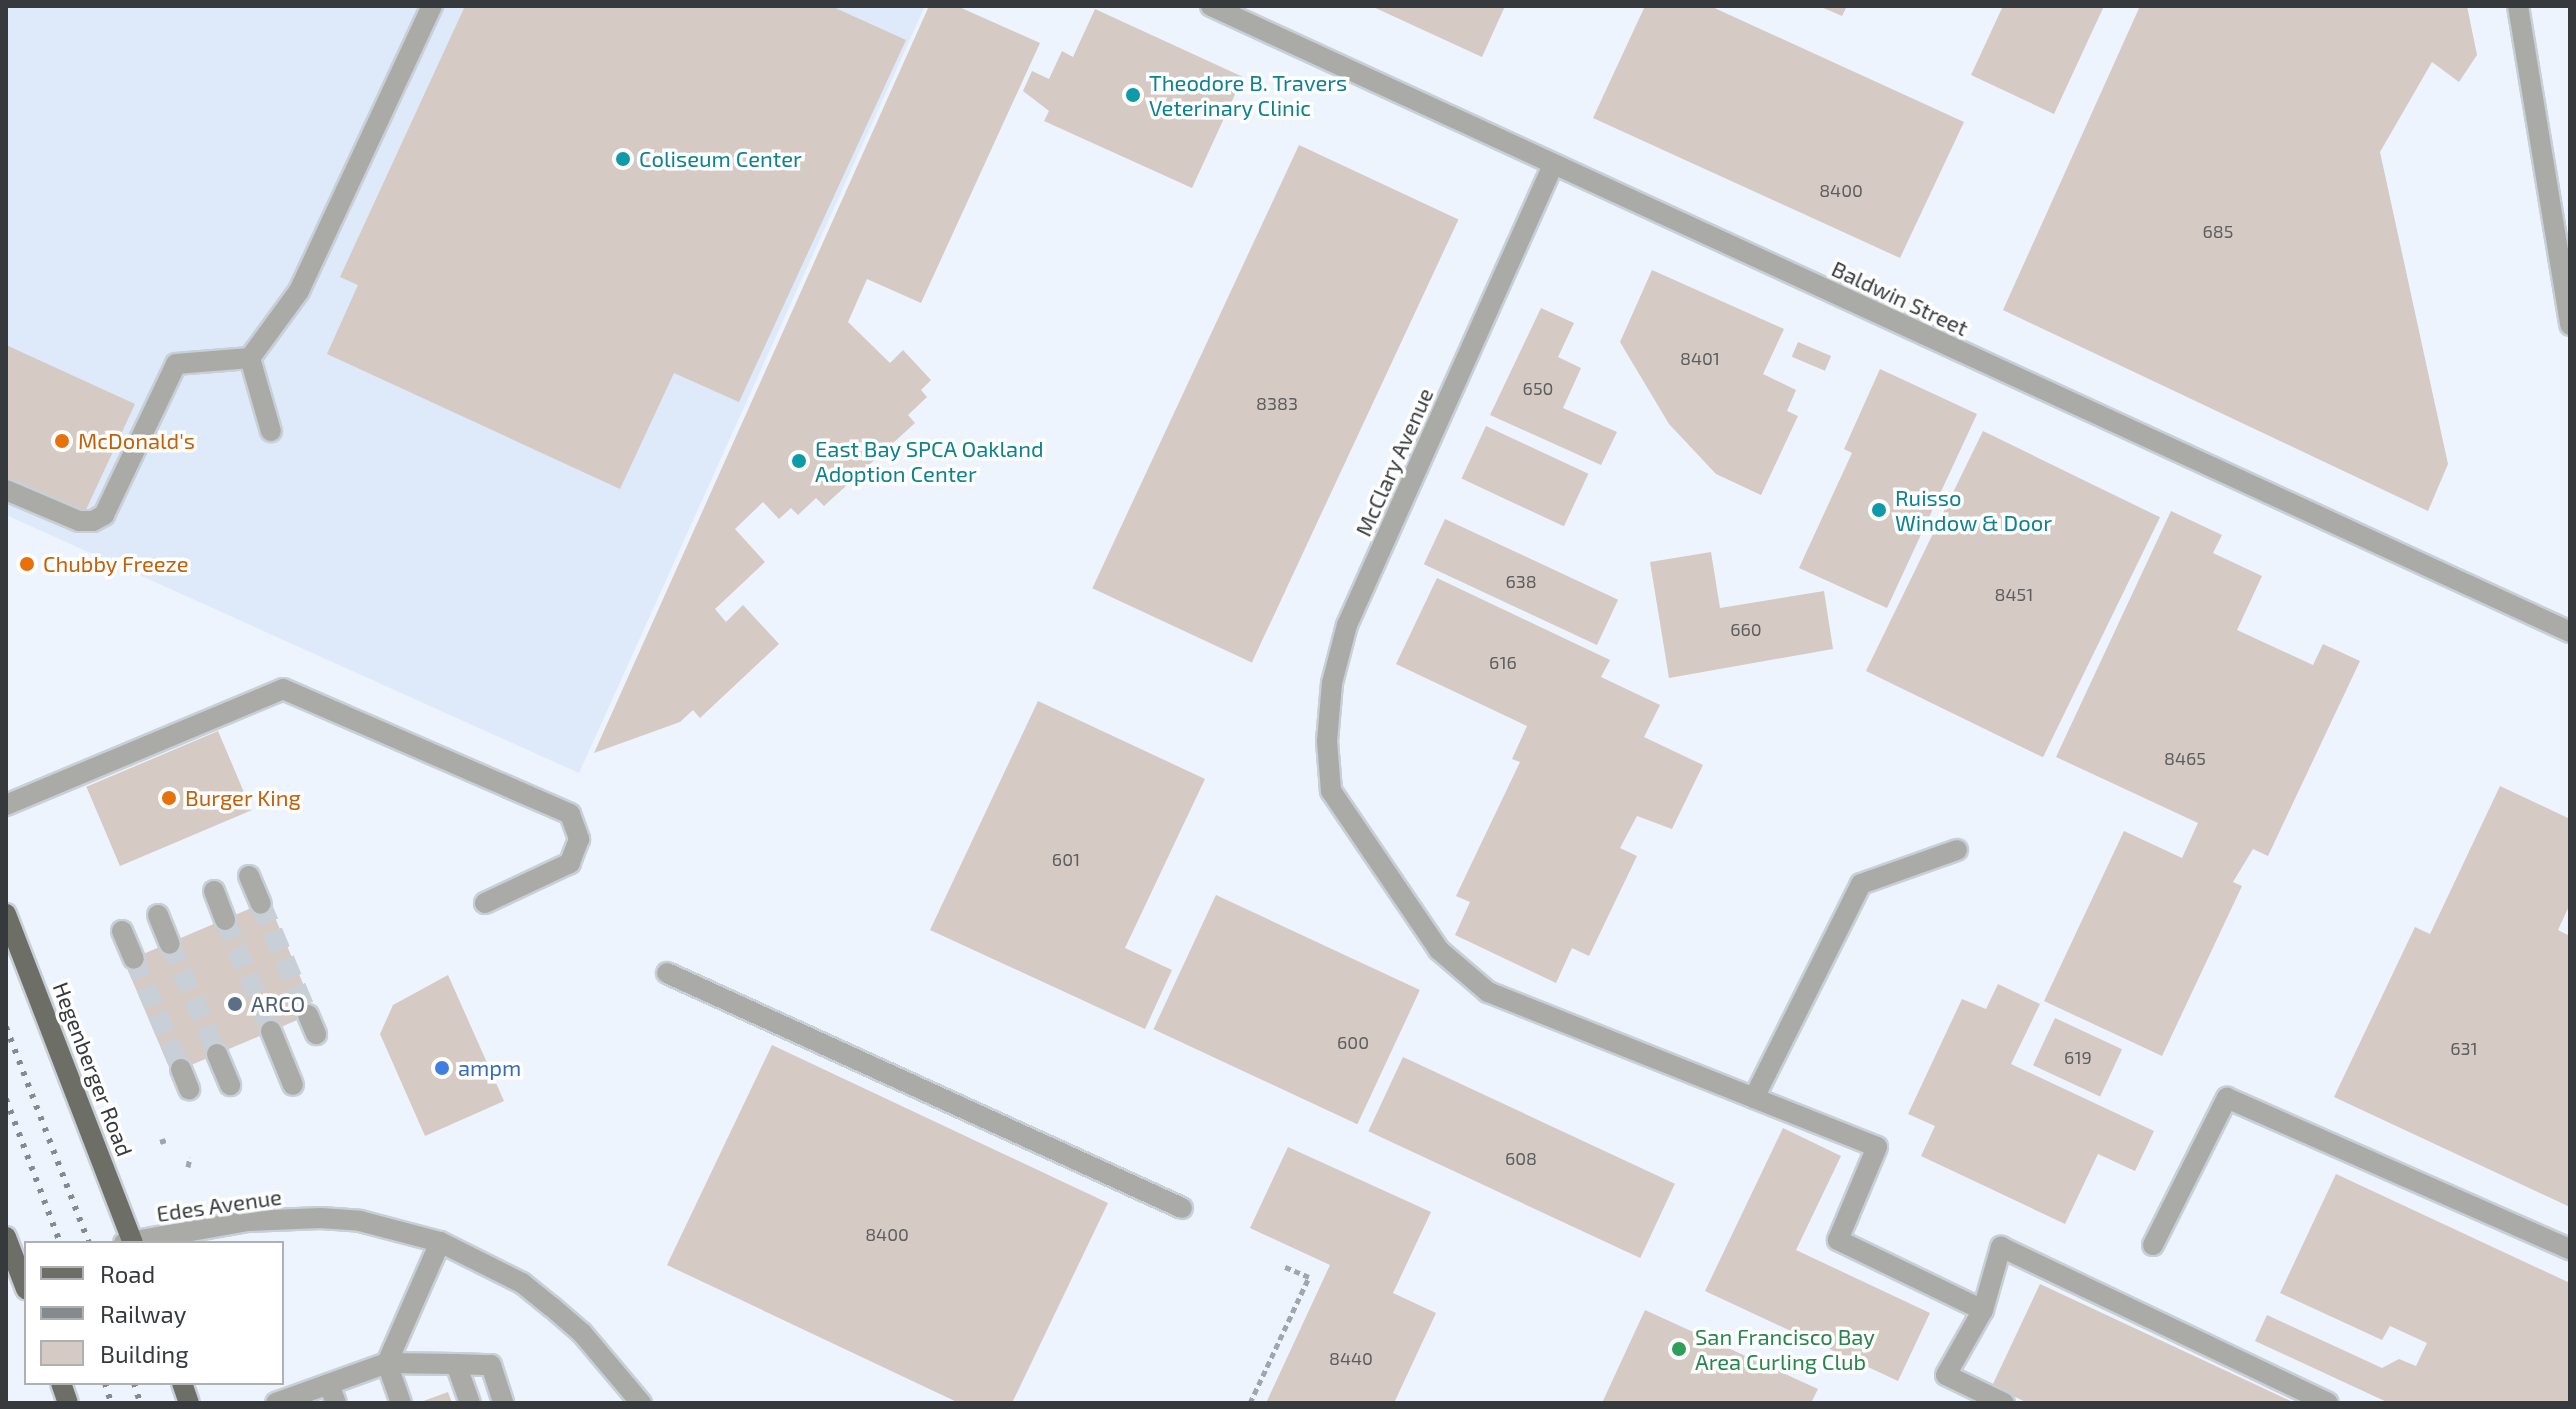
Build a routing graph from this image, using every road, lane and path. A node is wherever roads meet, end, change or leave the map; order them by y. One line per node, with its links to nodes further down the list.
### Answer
1 (432, 6): 6 (street)
2 (1211, 6): 4 (street, Baldwin Street)
3 (2518, 6): 5 (street)
4 (1553, 165): 9 (street, Baldwin Street); 31 (street, McClary Avenue)
5 (2570, 325)
6 (250, 358): 7 (street); 8 (street)
7 (271, 431)
8 (6, 490)
9 (2570, 632)
10 (6, 805): 14 (street)
11 (1957, 850): 31 (street)
12 (249, 876): 15 (street)
13 (214, 891): 18 (street)
14 (485, 903)
15 (261, 904)
16 (6, 914): 38 (main road, Hegenberger Road)
17 (158, 915): 20 (street)
18 (225, 920)
19 (122, 931): 21 (street)
20 (170, 944)
21 (134, 959)
22 (667, 973): 36 (street)
23 (308, 1015): 25 (street)
24 (271, 1031): 29 (street)
25 (316, 1034)
26 (217, 1054): 28 (street)
27 (181, 1069): 30 (street)
28 (230, 1085)
29 (293, 1085)
30 (189, 1089)
31 (1754, 1098): 45 (street)
32 (169, 1139): 33 (path)
33 (160, 1142)
34 (190, 1157): 35 (path)
35 (188, 1167)
36 (1182, 1208)
37 (6, 1237): 43 (main road)
38 (130, 1241)
39 (136, 1241): 40 (street, Edes Avenue)
40 (440, 1242): 46 (street); 53 (street, Edes Avenue)
41 (2153, 1245): 42 (street)
42 (2570, 1249)
43 (17, 1267)
44 (1285, 1267): 54 (path)
45 (1983, 1310): 55 (street); 56 (street)
46 (387, 1363): 47 (street); 48 (street); 50 (street)
47 (456, 1364): 51 (street); 52 (street)
48 (333, 1393): 49 (street)
49 (276, 1403)
50 (401, 1403)
51 (470, 1403)
52 (503, 1403)
53 (641, 1403)
54 (1250, 1403)
55 (2004, 1403)
56 (2328, 1403)

